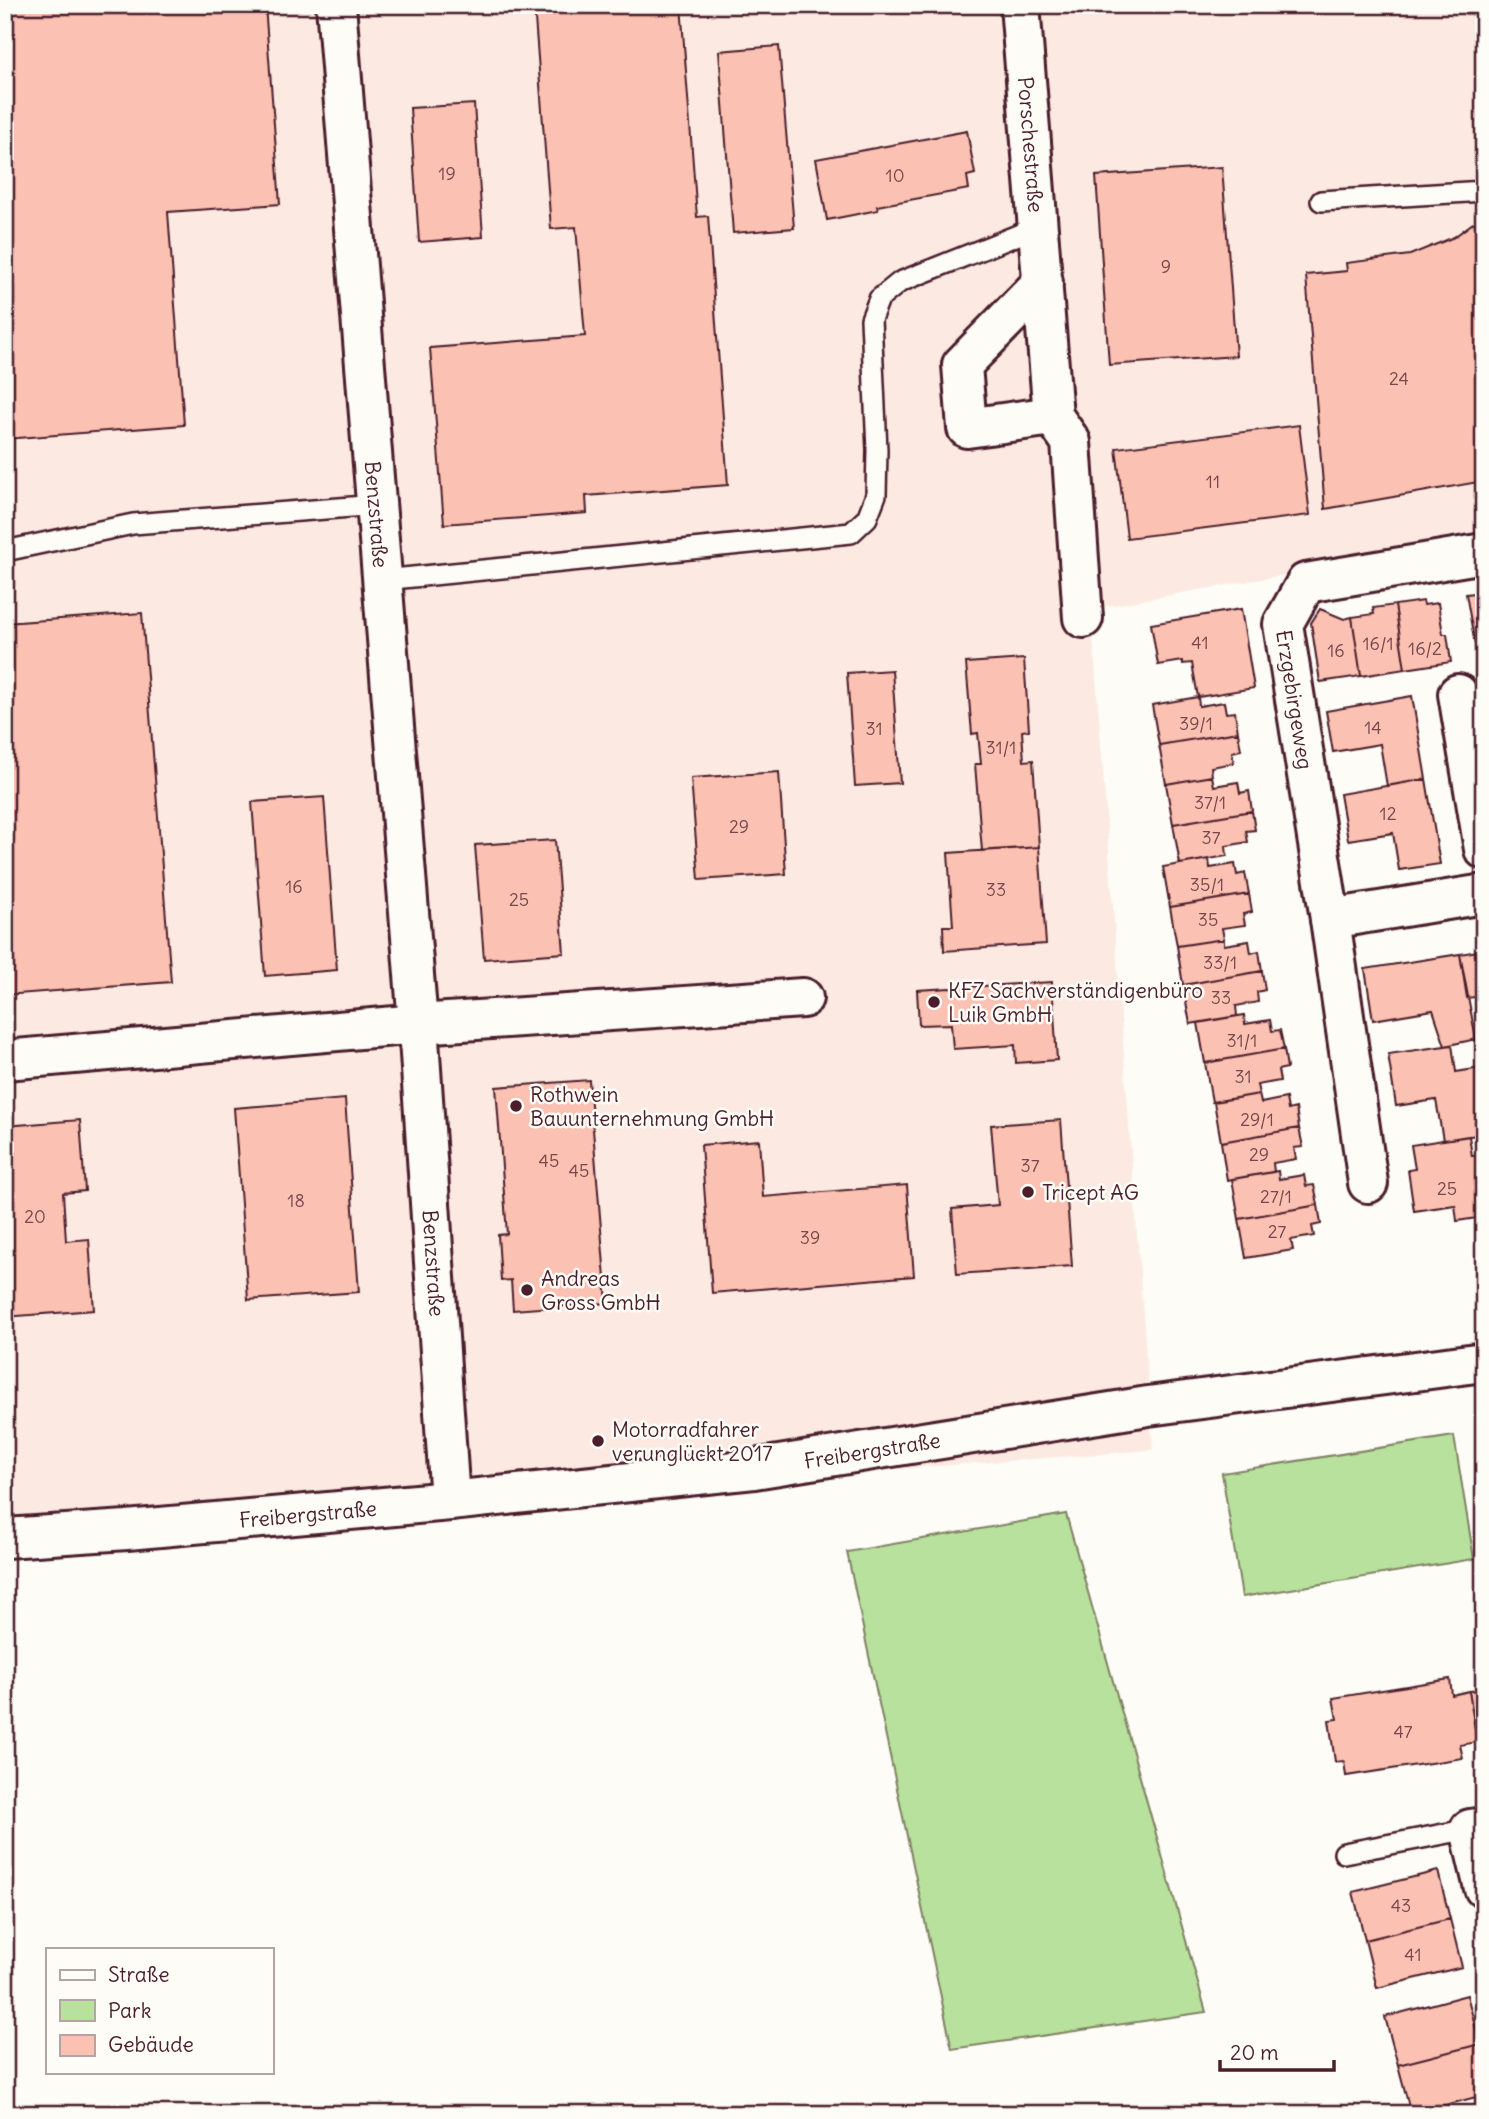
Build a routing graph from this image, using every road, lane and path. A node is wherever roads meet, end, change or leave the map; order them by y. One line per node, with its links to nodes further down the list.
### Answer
1 (336, 5): 8 (street, Benzstraße)
2 (1020, 5): 5 (street, Porschestraße)
3 (1484, 191): 4 (lane)
4 (1321, 201)
5 (1038, 226): 6 (street, Porschestraße); 11 (lane)
6 (1042, 282): 7 (street, Porschestraße); 7 (street)
7 (1053, 416): 12 (street, Porschestraße)
8 (377, 505): 9 (lane); 11 (street, Benzstraße)
9 (5, 551)
10 (1484, 552): 16 (street, Erzgebirgeweg)
11 (383, 580): 18 (street, Benzstraße)
12 (1083, 618)
13 (1458, 694): 14 (street)
14 (1484, 849)
15 (1484, 894): 16 (street)
16 (1330, 919): 20 (street, Erzgebirgeweg)
17 (803, 999): 18 (street)
18 (418, 1024): 19 (street); 22 (street, Benzstraße)
19 (5, 1060)
20 (1368, 1184)
21 (1484, 1362): 22 (street, Freibergstraße)
22 (450, 1501): 23 (street, Freibergstraße)
23 (5, 1538)
24 (1477, 1828): 25 (lane); 26 (street)
25 (1344, 1853)
26 (1484, 1888)

